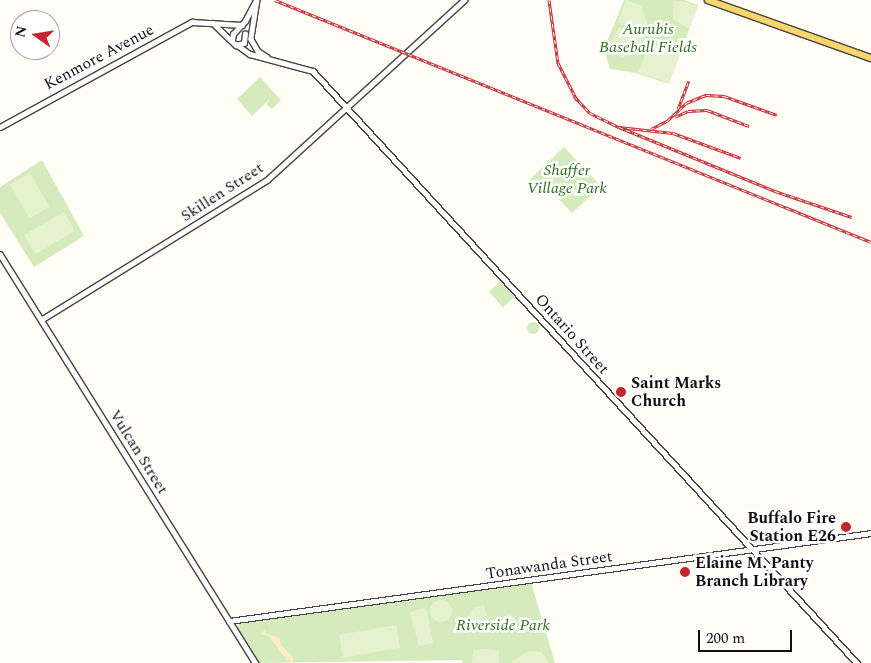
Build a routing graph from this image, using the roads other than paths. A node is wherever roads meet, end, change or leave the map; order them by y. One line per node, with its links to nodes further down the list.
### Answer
1 (257, 0): 5 (street); 5 (street)
2 (464, 0): 9 (street, Skillen Street)
3 (708, 0): 7 (main road)
4 (213, 23): 5 (street, Kenmore Avenue); 6 (street); 10 (street, Kenmore Avenue)
5 (243, 32): 6 (street); 6 (street); 8 (street, Ontario Street)
6 (234, 42): 8 (street, Ontario Street)
7 (871, 58)
8 (277, 61): 9 (street, Ontario Street)
9 (347, 107): 12 (street, Skillen Street); 14 (street, Ontario Street)
10 (0, 127)
11 (0, 254): 12 (street, Vulcan Street)
12 (41, 320): 15 (street, Vulcan Street)
13 (871, 533): 14 (street, Tonawanda Street)
14 (754, 549): 15 (street, Tonawanda Street); 17 (street, Ontario Street)
15 (230, 621): 16 (street, Vulcan Street)
16 (256, 663)
17 (857, 663)

